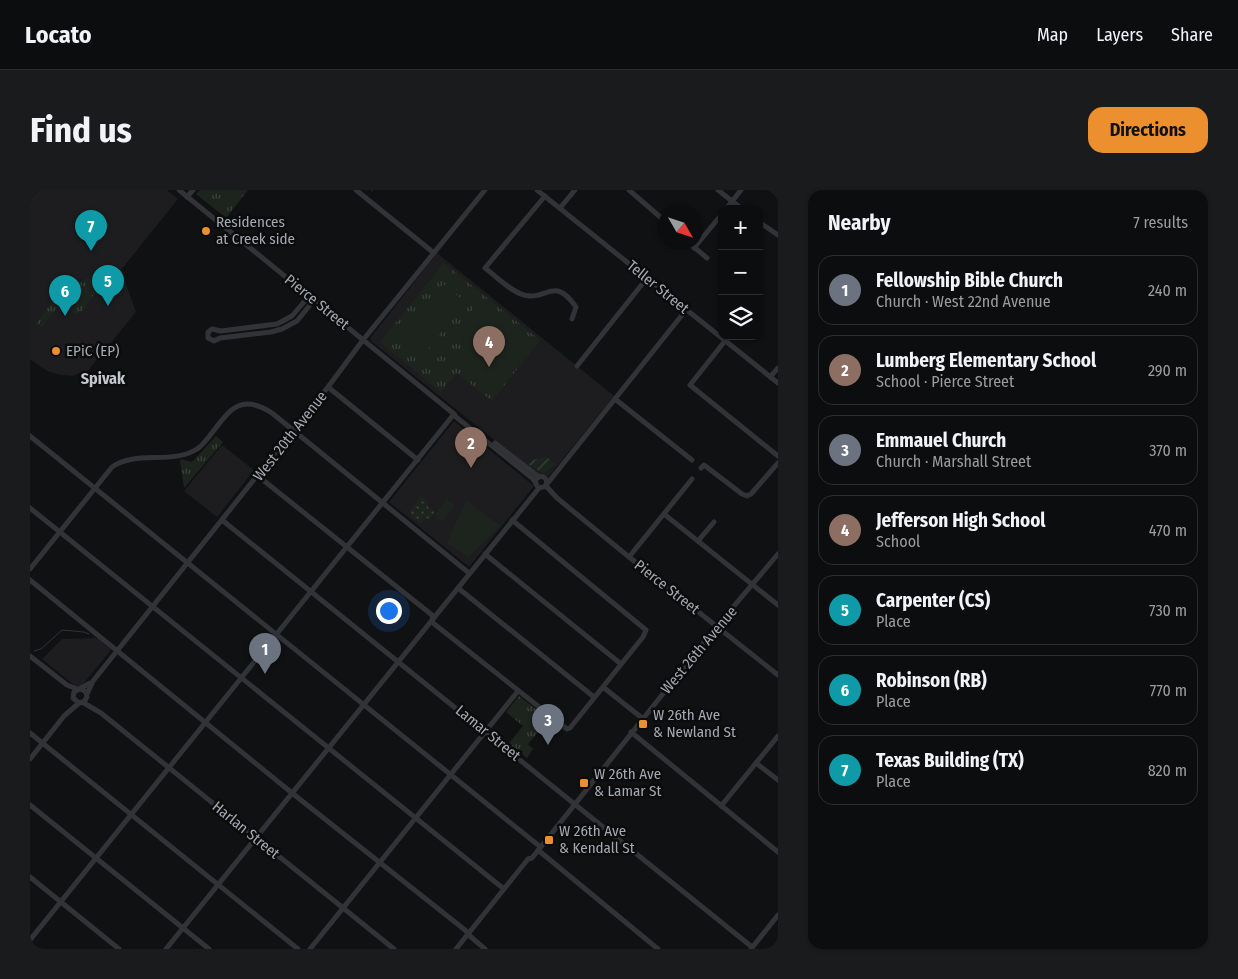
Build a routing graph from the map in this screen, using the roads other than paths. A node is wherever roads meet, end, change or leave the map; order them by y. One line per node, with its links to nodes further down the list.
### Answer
1 (179, 190): 11 (street, Pierce Street)
2 (192, 190): 11 (street)
3 (356, 190): 22 (street)
4 (485, 190): 22 (street, West 20th Avenue)
5 (538, 190): 10 (street, Teller Street)
6 (575, 190): 15 (street)
7 (629, 190): 16 (street)
8 (718, 190): 12 (street)
9 (741, 190): 12 (street)
10 (545, 196): 15 (street, Teller Street); 28 (street)
11 (187, 197): 25 (street, Pierce Street)
12 (732, 201): 13 (street); 14 (street)
13 (729, 205)
14 (737, 205)
15 (560, 208): 24 (street, Teller Street)
16 (658, 215)
17 (718, 219): 20 (street)
18 (763, 225): 19 (street)
19 (778, 235)
20 (703, 237)
21 (697, 250): 23 (street)
22 (434, 253): 29 (street, West 20th Avenue)
23 (708, 258)
24 (647, 278): 27 (street, Teller Street); 31 (street)
25 (309, 296): 26 (street, Pierce Street); 26 (street)
26 (314, 300): 29 (street, Pierce Street)
27 (686, 310): 30 (street, Teller Street); 36 (street)
28 (572, 319)
29 (364, 340): 35 (street, West 20th Avenue); 37 (street, Pierce Street)
30 (724, 341): 33 (street, Teller Street); 40 (street)
31 (577, 366)
32 (778, 368): 33 (street)
33 (770, 377): 34 (street, Teller Street)
34 (778, 383)
35 (328, 388): 38 (street, West 20th Avenue); 41 (street)
36 (615, 399): 42 (street); 45 (street)
37 (454, 414): 41 (street); 47 (street, Pierce Street); 49 (street, Pierce Street)
38 (293, 431): 46 (street, West 20th Avenue); 50 (street); 51 (street)
39 (30, 436): 50 (street)
40 (778, 456)
41 (418, 460): 51 (street)
42 (692, 460)
43 (778, 463): 44 (street)
44 (702, 466)
45 (555, 472): 47 (street); 49 (street)
46 (258, 476): 54 (street, West 20th Avenue); 59 (street)
47 (542, 477): 49 (street); 49 (street)
48 (692, 479): 53 (street)
49 (541, 486): 55 (street); 62 (street, Pierce Street)
50 (95, 489): 57 (street); 63 (street)
51 (383, 503): 59 (street); 65 (street)
52 (30, 508): 57 (street)
53 (664, 514): 58 (street); 62 (street)
54 (222, 520): 63 (street, West 20th Avenue); 69 (street, Lamar Street)
55 (512, 520): 60 (street); 78 (street)
56 (714, 522): 58 (street)
57 (60, 532): 64 (street); 71 (street)
58 (698, 541): 67 (street)
59 (347, 547): 69 (street); 72 (street)
60 (485, 554): 65 (street); 78 (street)
61 (778, 554): 67 (street, West 26th Avenue)
62 (629, 557): 73 (street, Pierce Street)
63 (188, 563): 71 (street, West 20th Avenue); 74 (street)
64 (30, 570)
65 (469, 573): 68 (street)
66 (30, 580): 75 (street)
67 (753, 585): 70 (street); 73 (street, West 26th Avenue)
68 (458, 588): 72 (street); 88 (street)
69 (312, 592): 74 (street); 77 (street, Lamar Street)
70 (778, 605)
71 (152, 607): 75 (street, West 20th Avenue); 80 (street)
72 (433, 618): 77 (street); 85 (street)
73 (717, 626): 79 (street, Pierce Street); 93 (street, West 26th Avenue)
74 (276, 635): 80 (street); 90 (street)
75 (117, 651): 81 (street, West 20th Avenue); 94 (street)
76 (30, 656): 82 (street)
77 (398, 662): 90 (street); 95 (street, Lamar Street)
78 (621, 664): 83 (street)
79 (778, 675)
80 (241, 678): 94 (street); 102 (street)
81 (93, 681): 84 (street, West 20th Avenue); 86 (street, West 20th Avenue)
82 (67, 685): 84 (street); 87 (street)
83 (603, 687): 88 (street); 93 (street)
84 (79, 689): 86 (street, Harlan Street); 87 (street)
85 (518, 691): 88 (street); 95 (street)
86 (87, 695): 89 (street); 91 (street, Harlan Street)
87 (73, 697): 89 (street, Harlan Street); 92 (street)
88 (594, 698)
89 (80, 703): 91 (street, Harlan Street); 92 (street)
90 (364, 705): 102 (street); 106 (street)
91 (98, 710): 105 (street, Harlan Street)
92 (64, 716): 100 (street)
93 (642, 718): 96 (street, West 26th Avenue)
94 (206, 722): 105 (street); 108 (street)
95 (486, 731): 106 (street); 109 (street, Lamar Street)
96 (631, 732): 109 (street, West 26th Avenue); 111 (street)
97 (30, 733): 100 (street)
98 (778, 736): 99 (street)
99 (773, 742): 101 (street); 104 (street)
100 (42, 744): 103 (street); 112 (street)
101 (778, 746)
102 (328, 749): 108 (street); 113 (street)
103 (30, 759)
104 (756, 763): 107 (street); 111 (street)
105 (169, 768): 112 (street); 114 (street, Harlan Street)
106 (451, 774): 113 (street); 115 (street)
107 (778, 780)
108 (292, 793): 114 (street); 118 (street)
109 (574, 803): 115 (street, West 26th Avenue); 128 (street, Lamar Street)
110 (30, 805): 117 (street)
111 (721, 806): 116 (street)
112 (131, 814): 117 (street); 120 (street)
113 (416, 818): 118 (street); 121 (street)
114 (256, 838): 120 (street); 123 (street, Harlan Street)
115 (538, 848): 121 (street, West 26th Avenue); 137 (street)
116 (778, 852)
117 (96, 858): 122 (street); 125 (street)
118 (380, 862): 123 (street); 126 (street)
119 (30, 877): 122 (street)
120 (218, 885): 125 (street); 132 (street)
121 (504, 890): 126 (street, West 26th Avenue)
122 (61, 902): 127 (street); 129 (street)
123 (343, 908): 133 (street); 134 (street, Harlan Street)
124 (778, 915): 128 (street)
125 (183, 928): 130 (street); 131 (street)
126 (468, 934): 135 (street, West 26th Avenue); 136 (street)
127 (30, 940)
128 (751, 948)
129 (119, 949)
130 (166, 949)
131 (209, 949)
132 (298, 949)
133 (310, 949)
134 (394, 949)
135 (456, 949)
136 (485, 949)
137 (658, 949)

